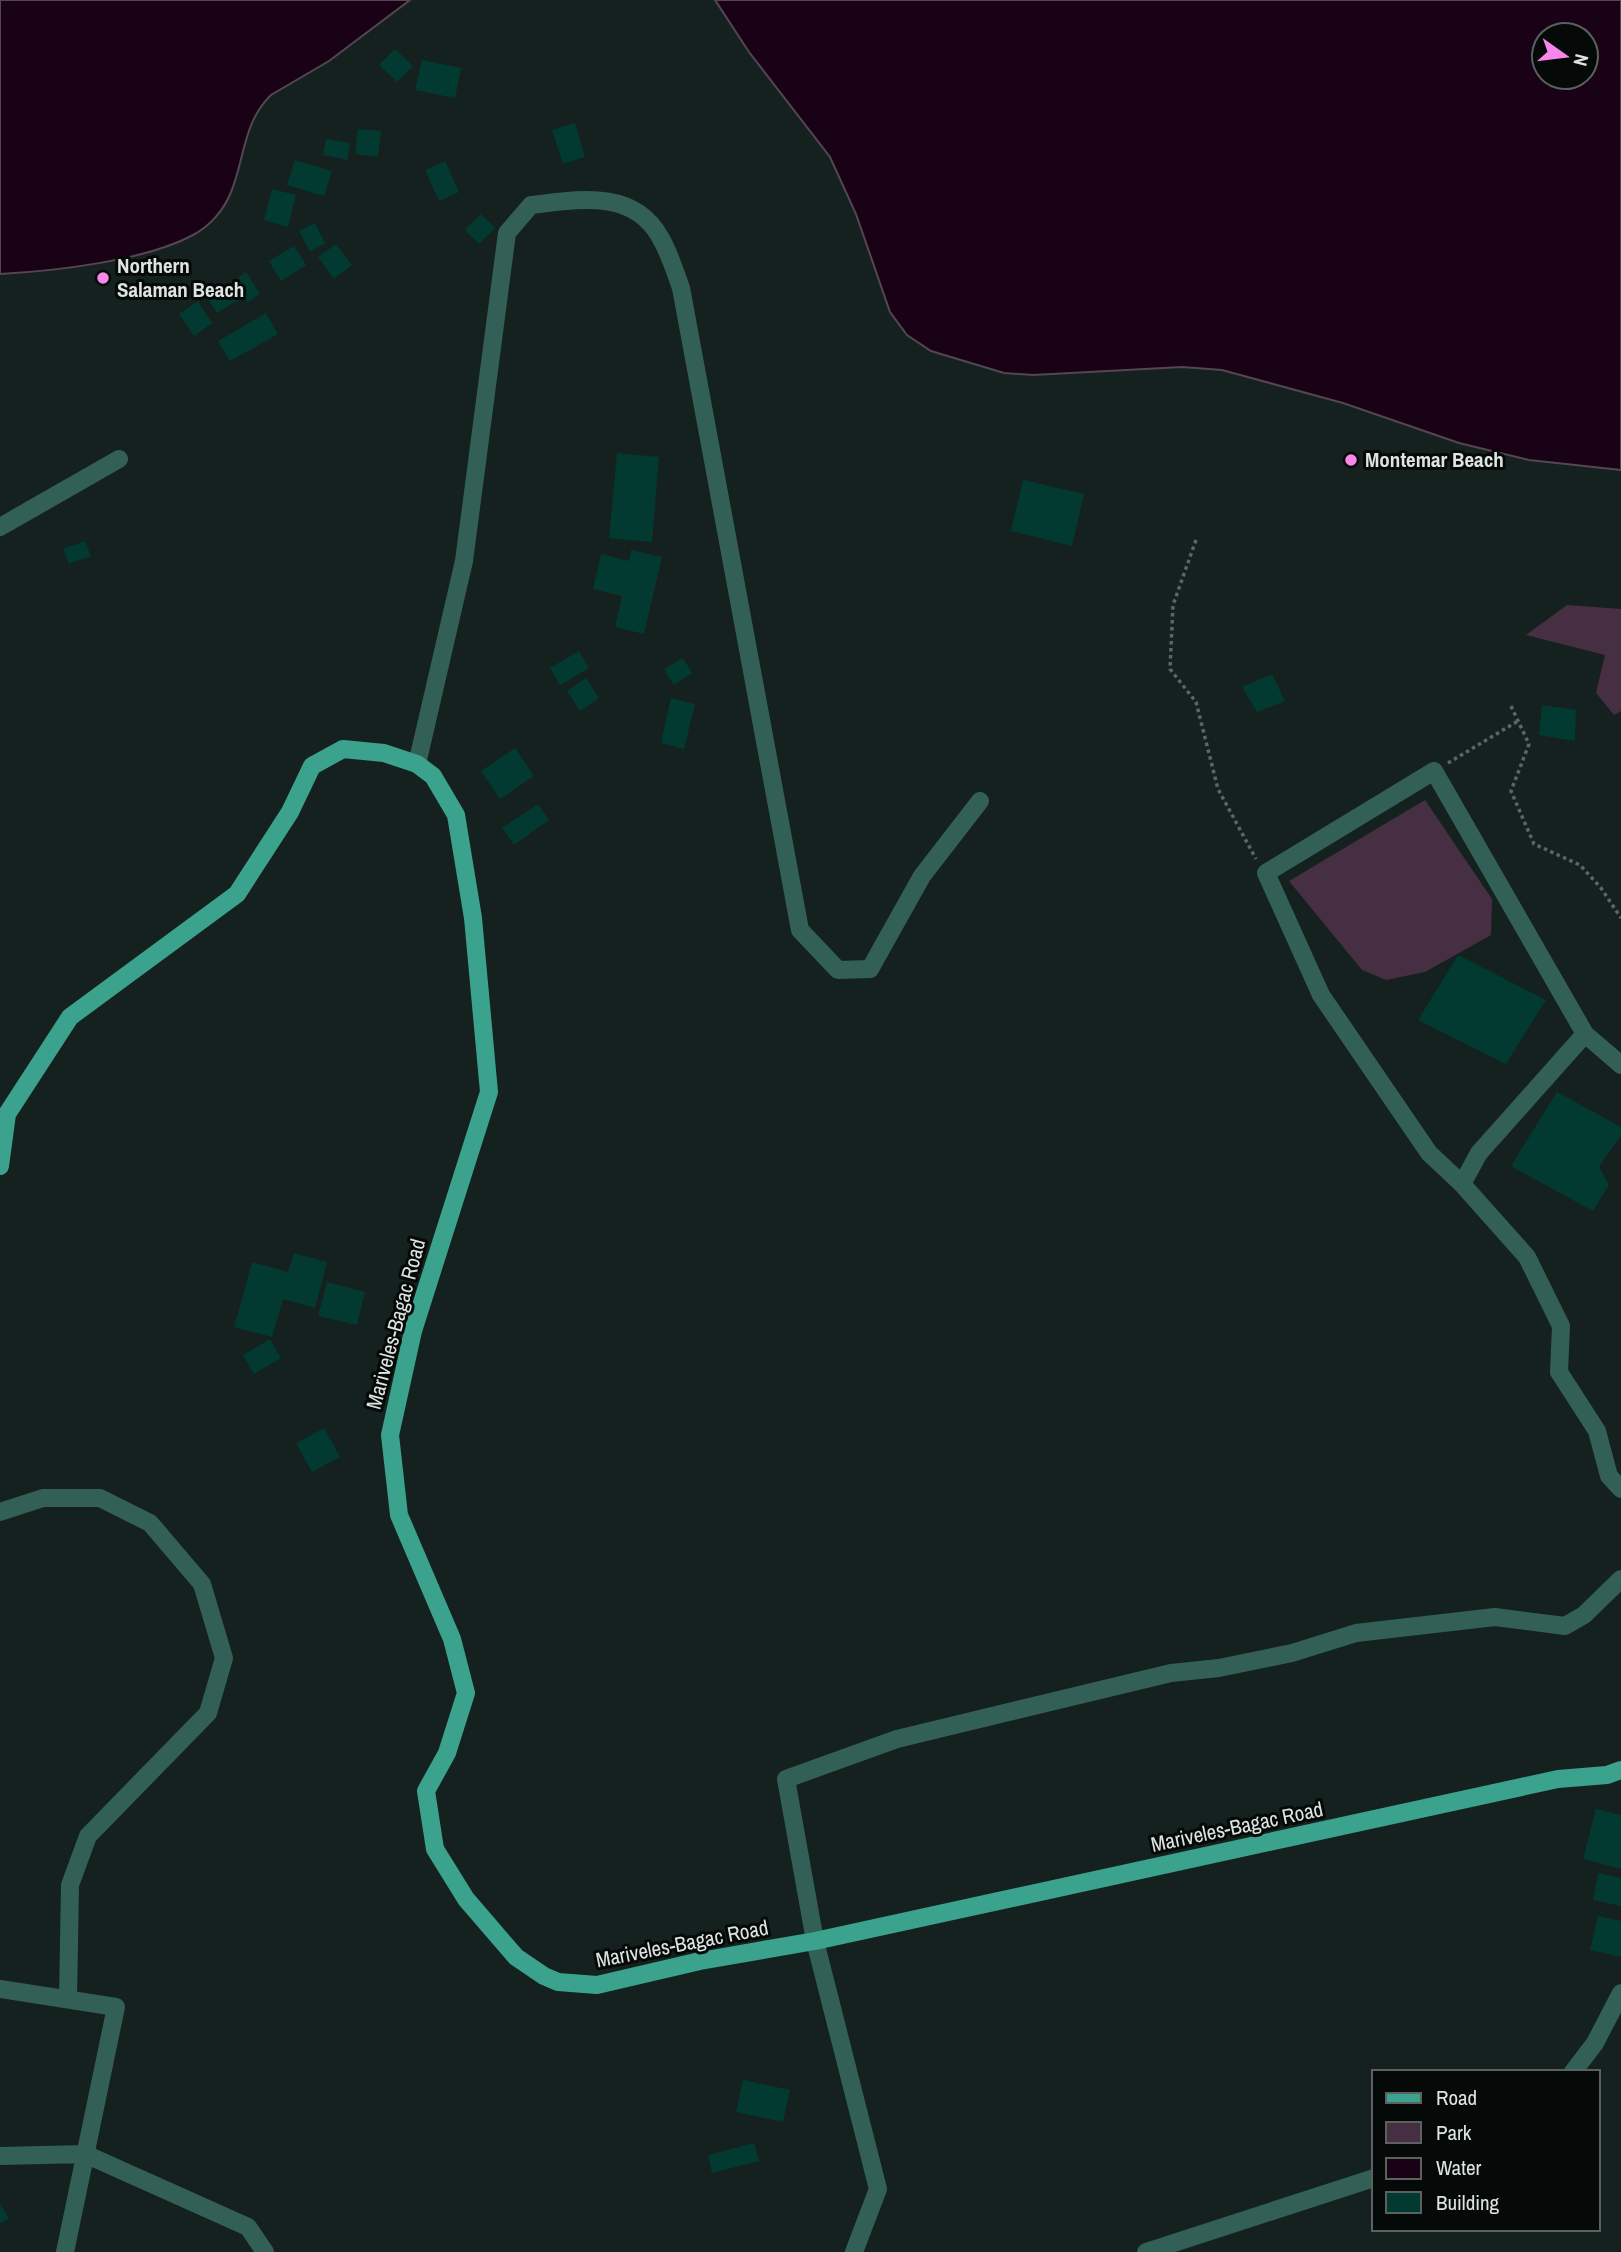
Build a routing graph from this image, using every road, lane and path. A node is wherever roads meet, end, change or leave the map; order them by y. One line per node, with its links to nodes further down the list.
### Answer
1 (119, 459): 2 (street)
2 (3, 525): 4 (street)
3 (1196, 540): 10 (path)
4 (0, 543)
5 (1511, 706): 6 (path)
6 (1518, 721): 8 (path); 11 (path)
7 (418, 764): 9 (street); 14 (main road); 20 (main road, Mariveles-Bagac Road)
8 (1434, 771): 10 (street); 12 (street)
9 (980, 801)
10 (1266, 873): 15 (street)
11 (1621, 918)
12 (1584, 1034): 13 (street); 15 (street)
13 (1621, 1065)
14 (0, 1166)
15 (1462, 1184): 16 (street)
16 (1621, 1489)
17 (0, 1512): 23 (street)
18 (1621, 1579): 20 (street)
19 (1621, 1770): 20 (main road, Mariveles-Bagac Road)
20 (815, 1941): 30 (street)
21 (0, 1989): 23 (street)
22 (1621, 1993): 24 (street)
23 (68, 1999): 25 (street)
24 (1575, 2070)
25 (85, 2154): 26 (street); 28 (street); 29 (street)
26 (0, 2157)
27 (1372, 2179): 31 (street)
28 (65, 2252)
29 (265, 2252)
30 (854, 2252)
31 (1146, 2252)

